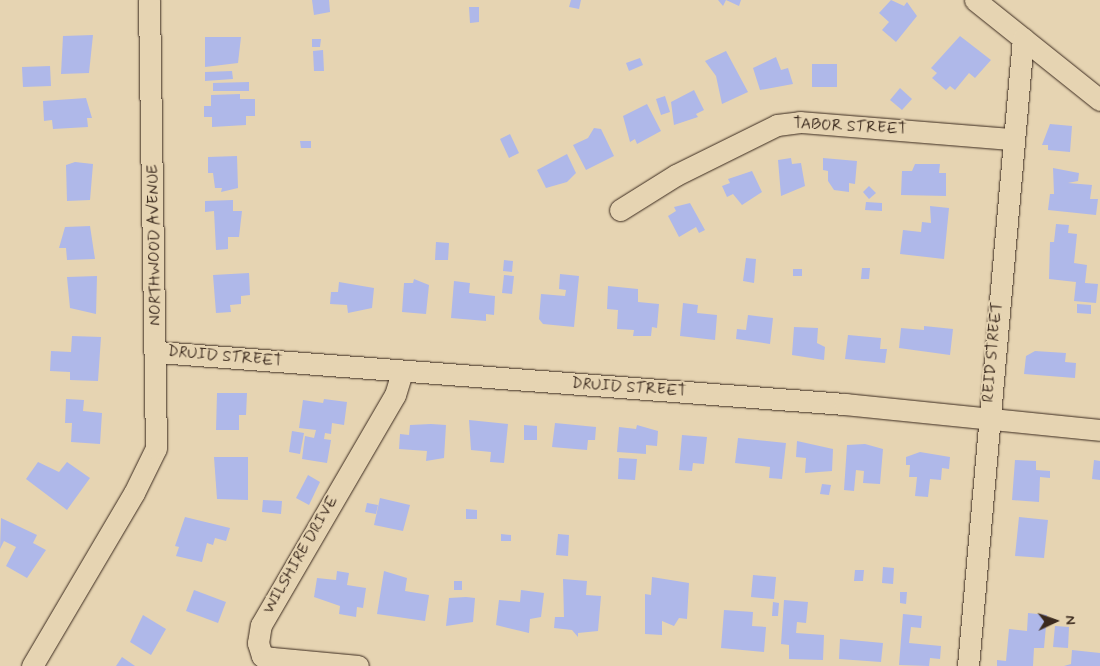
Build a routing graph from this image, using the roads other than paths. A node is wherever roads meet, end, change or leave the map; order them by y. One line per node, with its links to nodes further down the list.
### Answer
1 (149, 0): 7 (street, NORTHWOOD AVENUE)
2 (974, 0): 3 (street)
3 (1023, 38): 4 (street); 5 (street, REID STREET)
4 (1100, 100)
5 (1012, 139): 6 (street, TABOR STREET); 9 (street, REID STREET)
6 (620, 210)
7 (158, 352): 8 (street, DRUID STREET); 11 (street, NORTHWOOD AVENUE)
8 (402, 372): 9 (street, DRUID STREET); 12 (street, WILSHIRE DRIVE)
9 (987, 420): 10 (street, DRUID STREET); 13 (street, REID STREET)
10 (1100, 430)
11 (32, 666)
12 (358, 666)
13 (968, 666)

